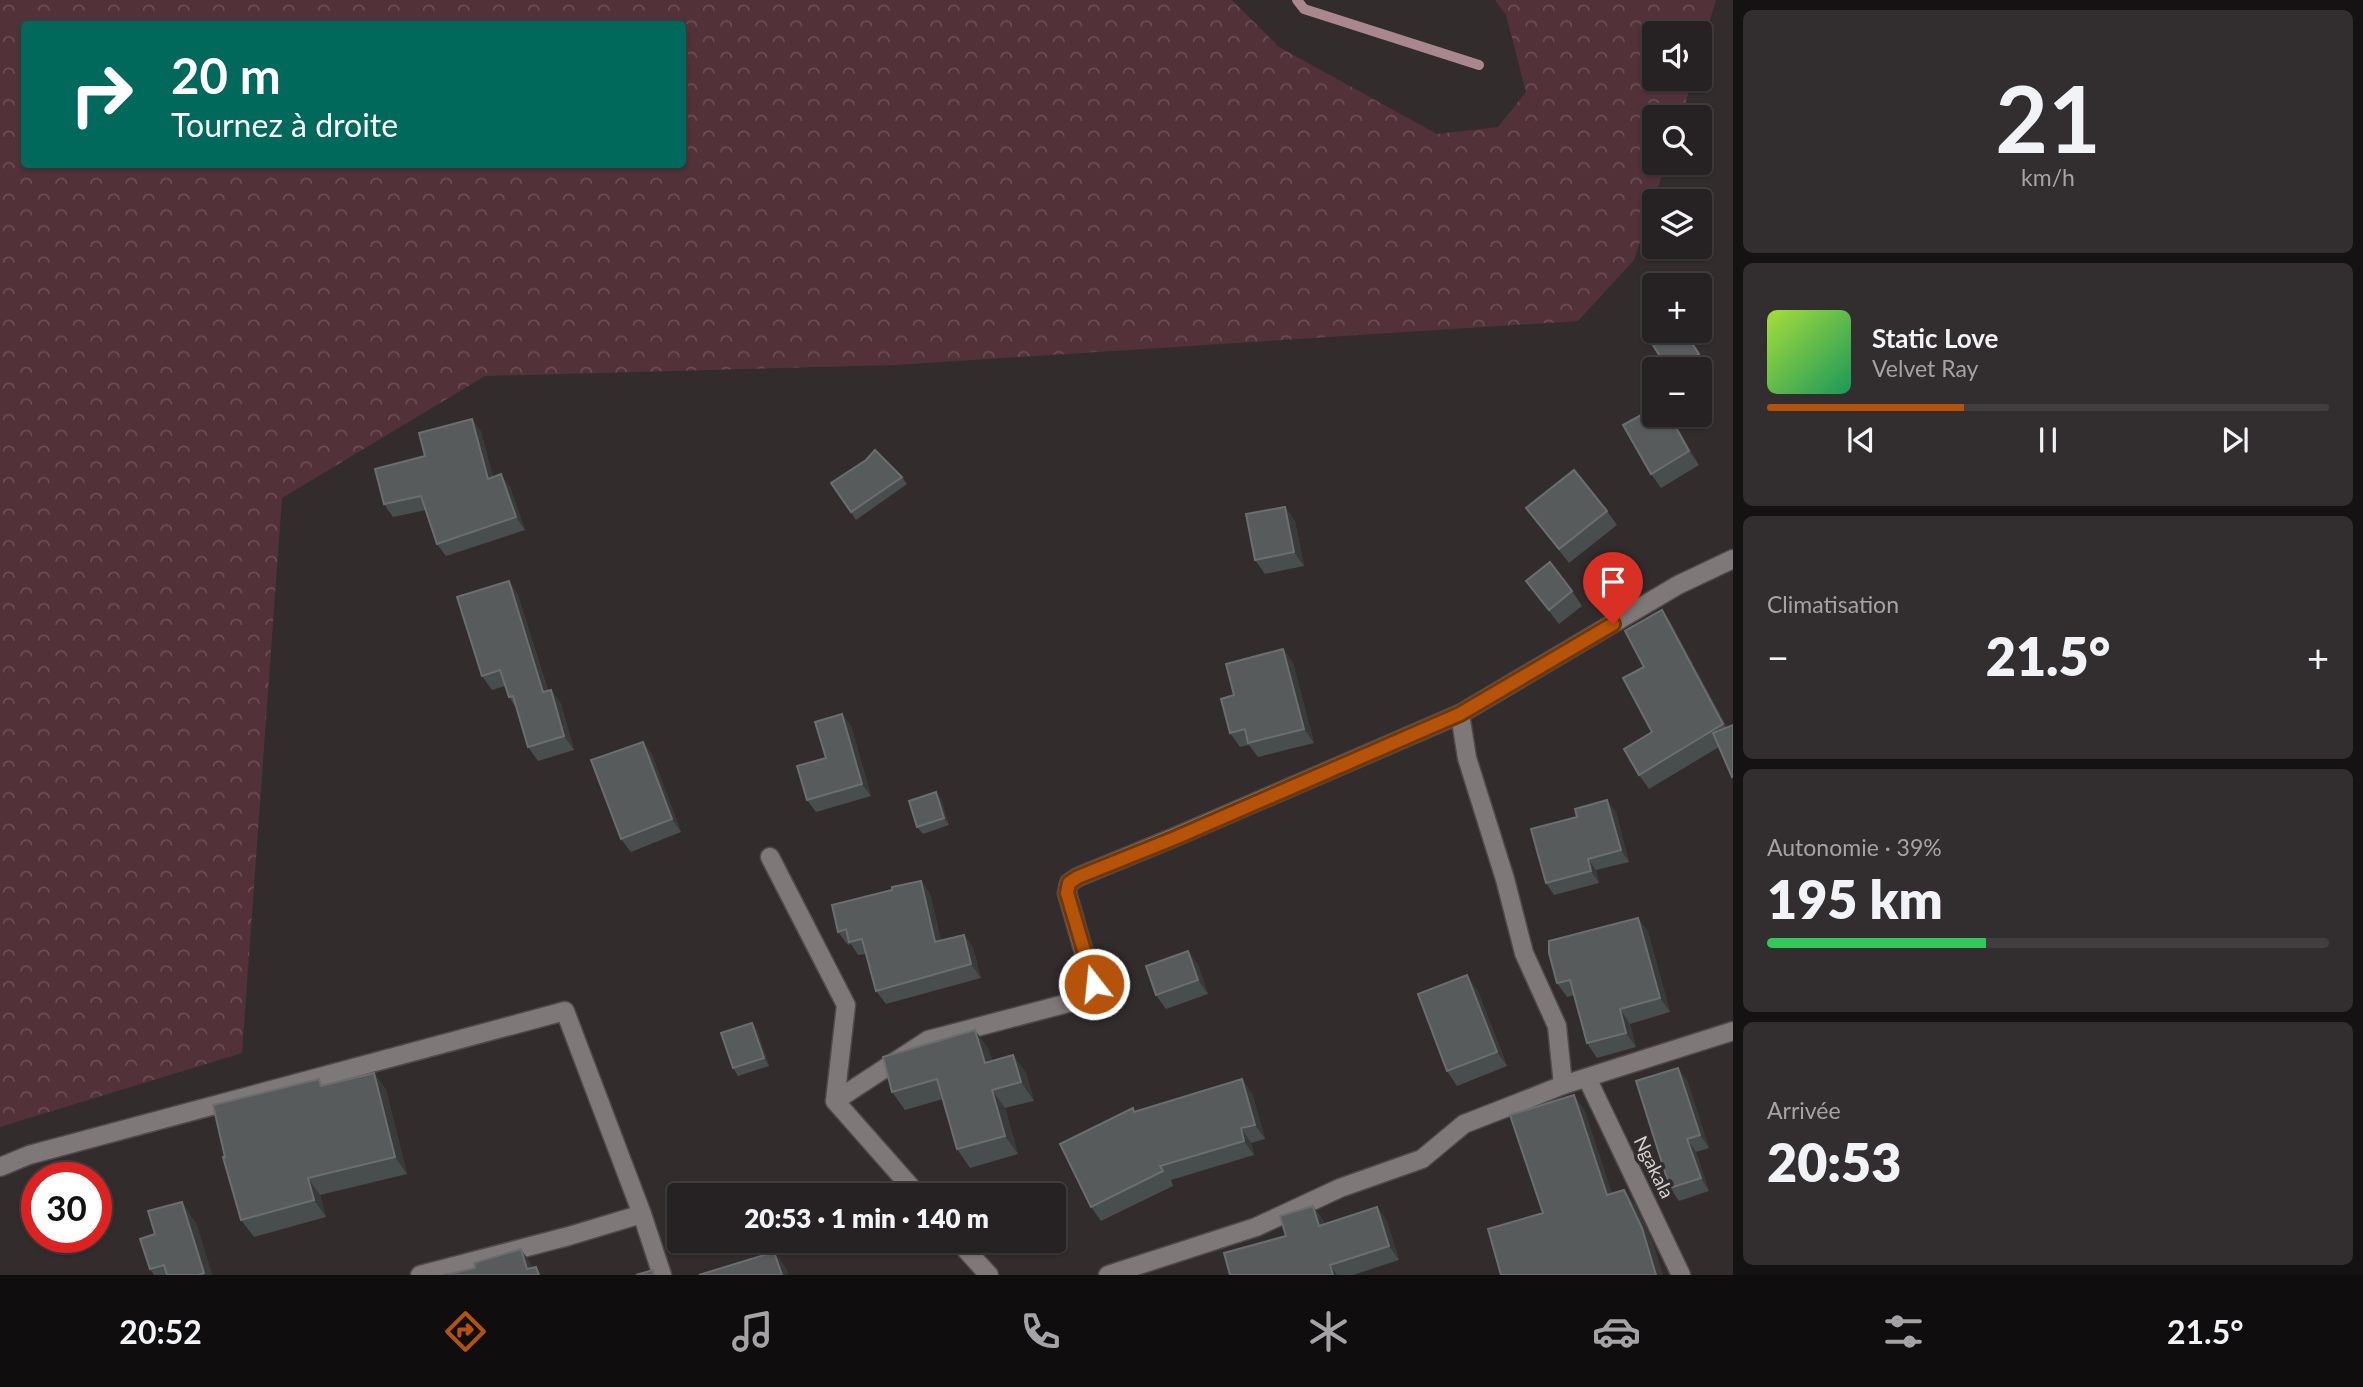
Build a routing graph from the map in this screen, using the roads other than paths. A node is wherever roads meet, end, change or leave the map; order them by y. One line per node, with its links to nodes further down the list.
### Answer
1 (1733, 559): 2 (street)
2 (1460, 714): 6 (street); 7 (street)
3 (771, 857): 7 (street)
4 (1733, 1031): 5 (street)
5 (1587, 1078): 6 (street); 16 (street, Ngakala)
6 (1563, 1085): 15 (street)
7 (835, 1101): 9 (street)
8 (0, 1167): 10 (street)
9 (907, 1183)
10 (642, 1214): 12 (street); 13 (street)
11 (969, 1253): 14 (street)
12 (420, 1275)
13 (662, 1275)
14 (989, 1275)
15 (1108, 1275)
16 (1681, 1275)

